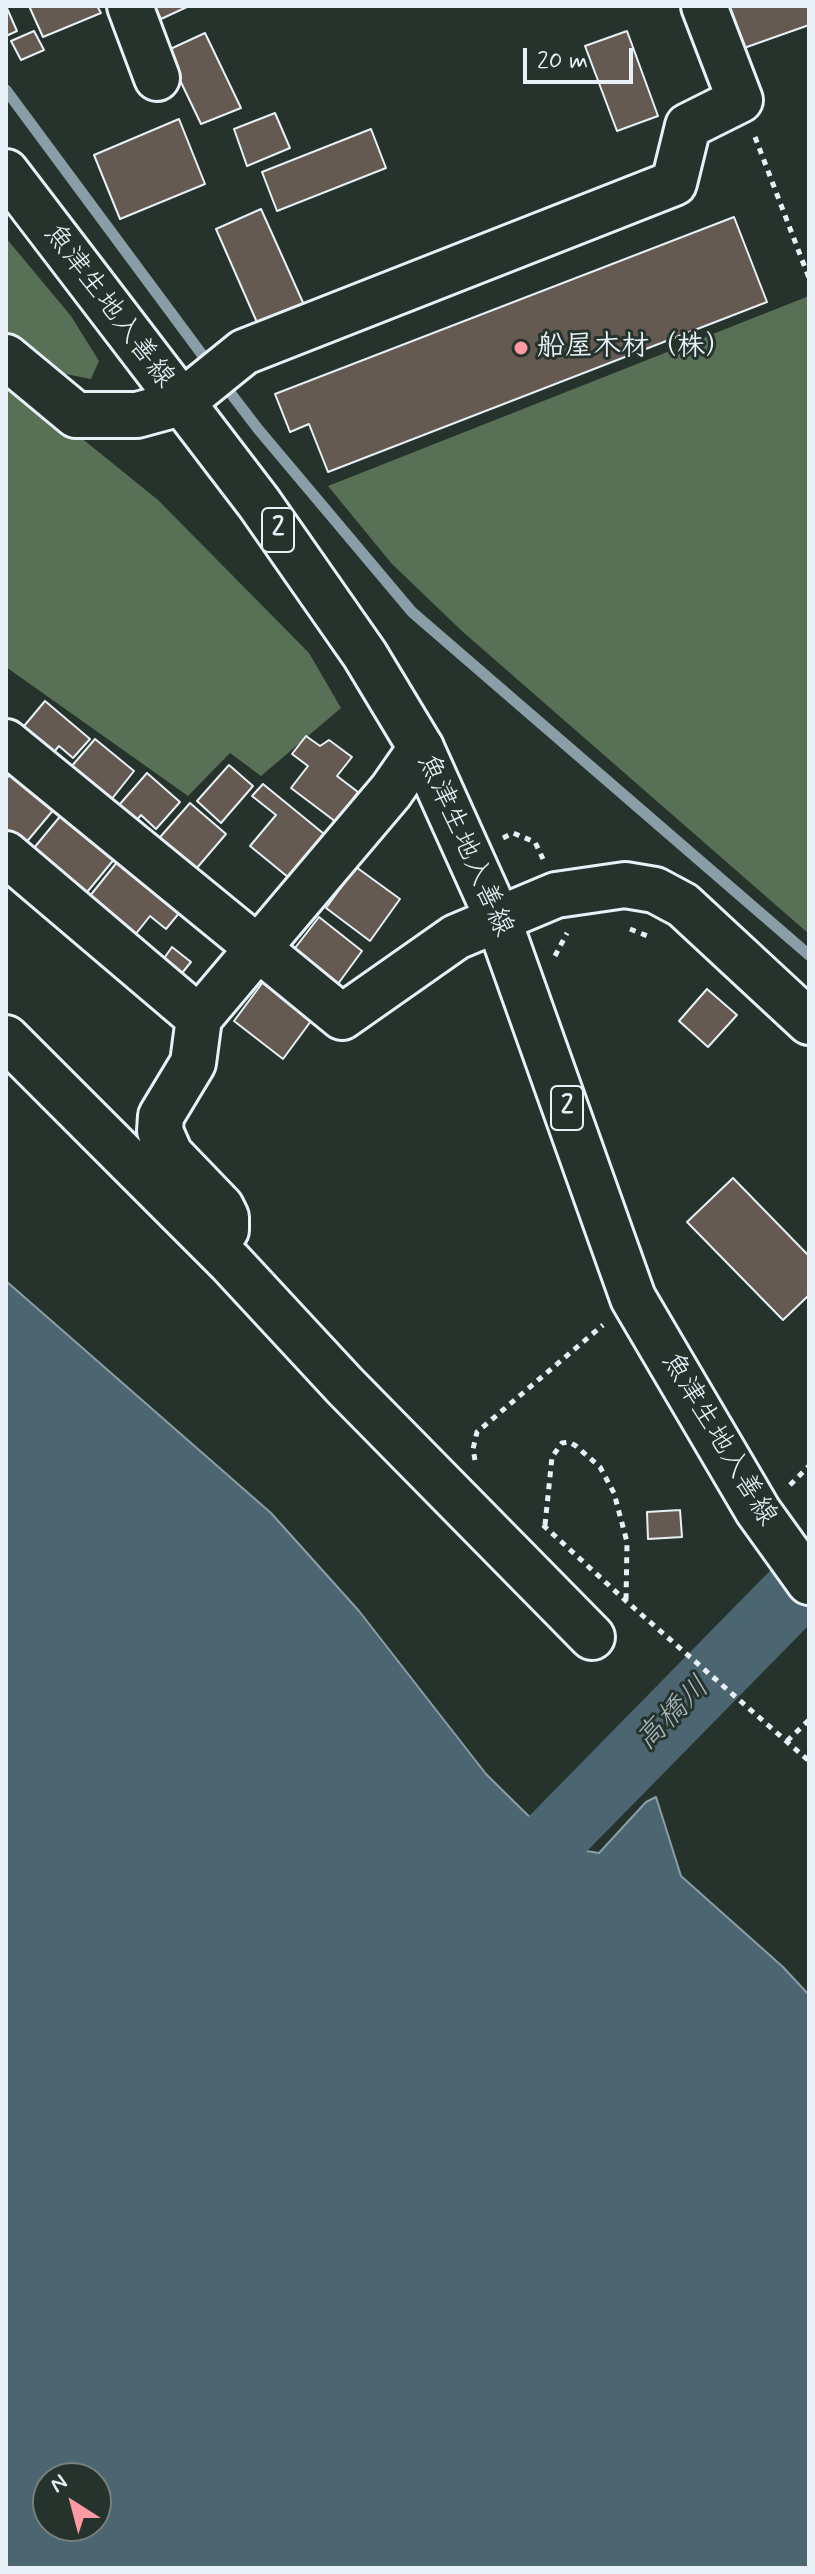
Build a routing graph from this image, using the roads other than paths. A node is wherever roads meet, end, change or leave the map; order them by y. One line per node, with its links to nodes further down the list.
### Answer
1 (130, 6): 3 (street)
2 (704, 6): 6 (street)
3 (157, 78)
4 (6, 172): 6 (street, 魚津生地入善線 / 2)
5 (6, 357): 6 (street)
6 (181, 403): 8 (street, 魚津生地入善線 / 2)
7 (6, 742): 11 (street)
8 (421, 748): 10 (street, 魚津生地入善線 / 2); 11 (street)
9 (6, 854): 12 (street)
10 (498, 919): 11 (street); 13 (street); 16 (street, 魚津生地入善線 / 2)
11 (258, 947): 12 (street)
12 (199, 1018): 15 (street)
13 (809, 1022)
14 (6, 1038): 15 (street)
15 (212, 1244): 17 (street)
16 (809, 1582)
17 (592, 1637)

